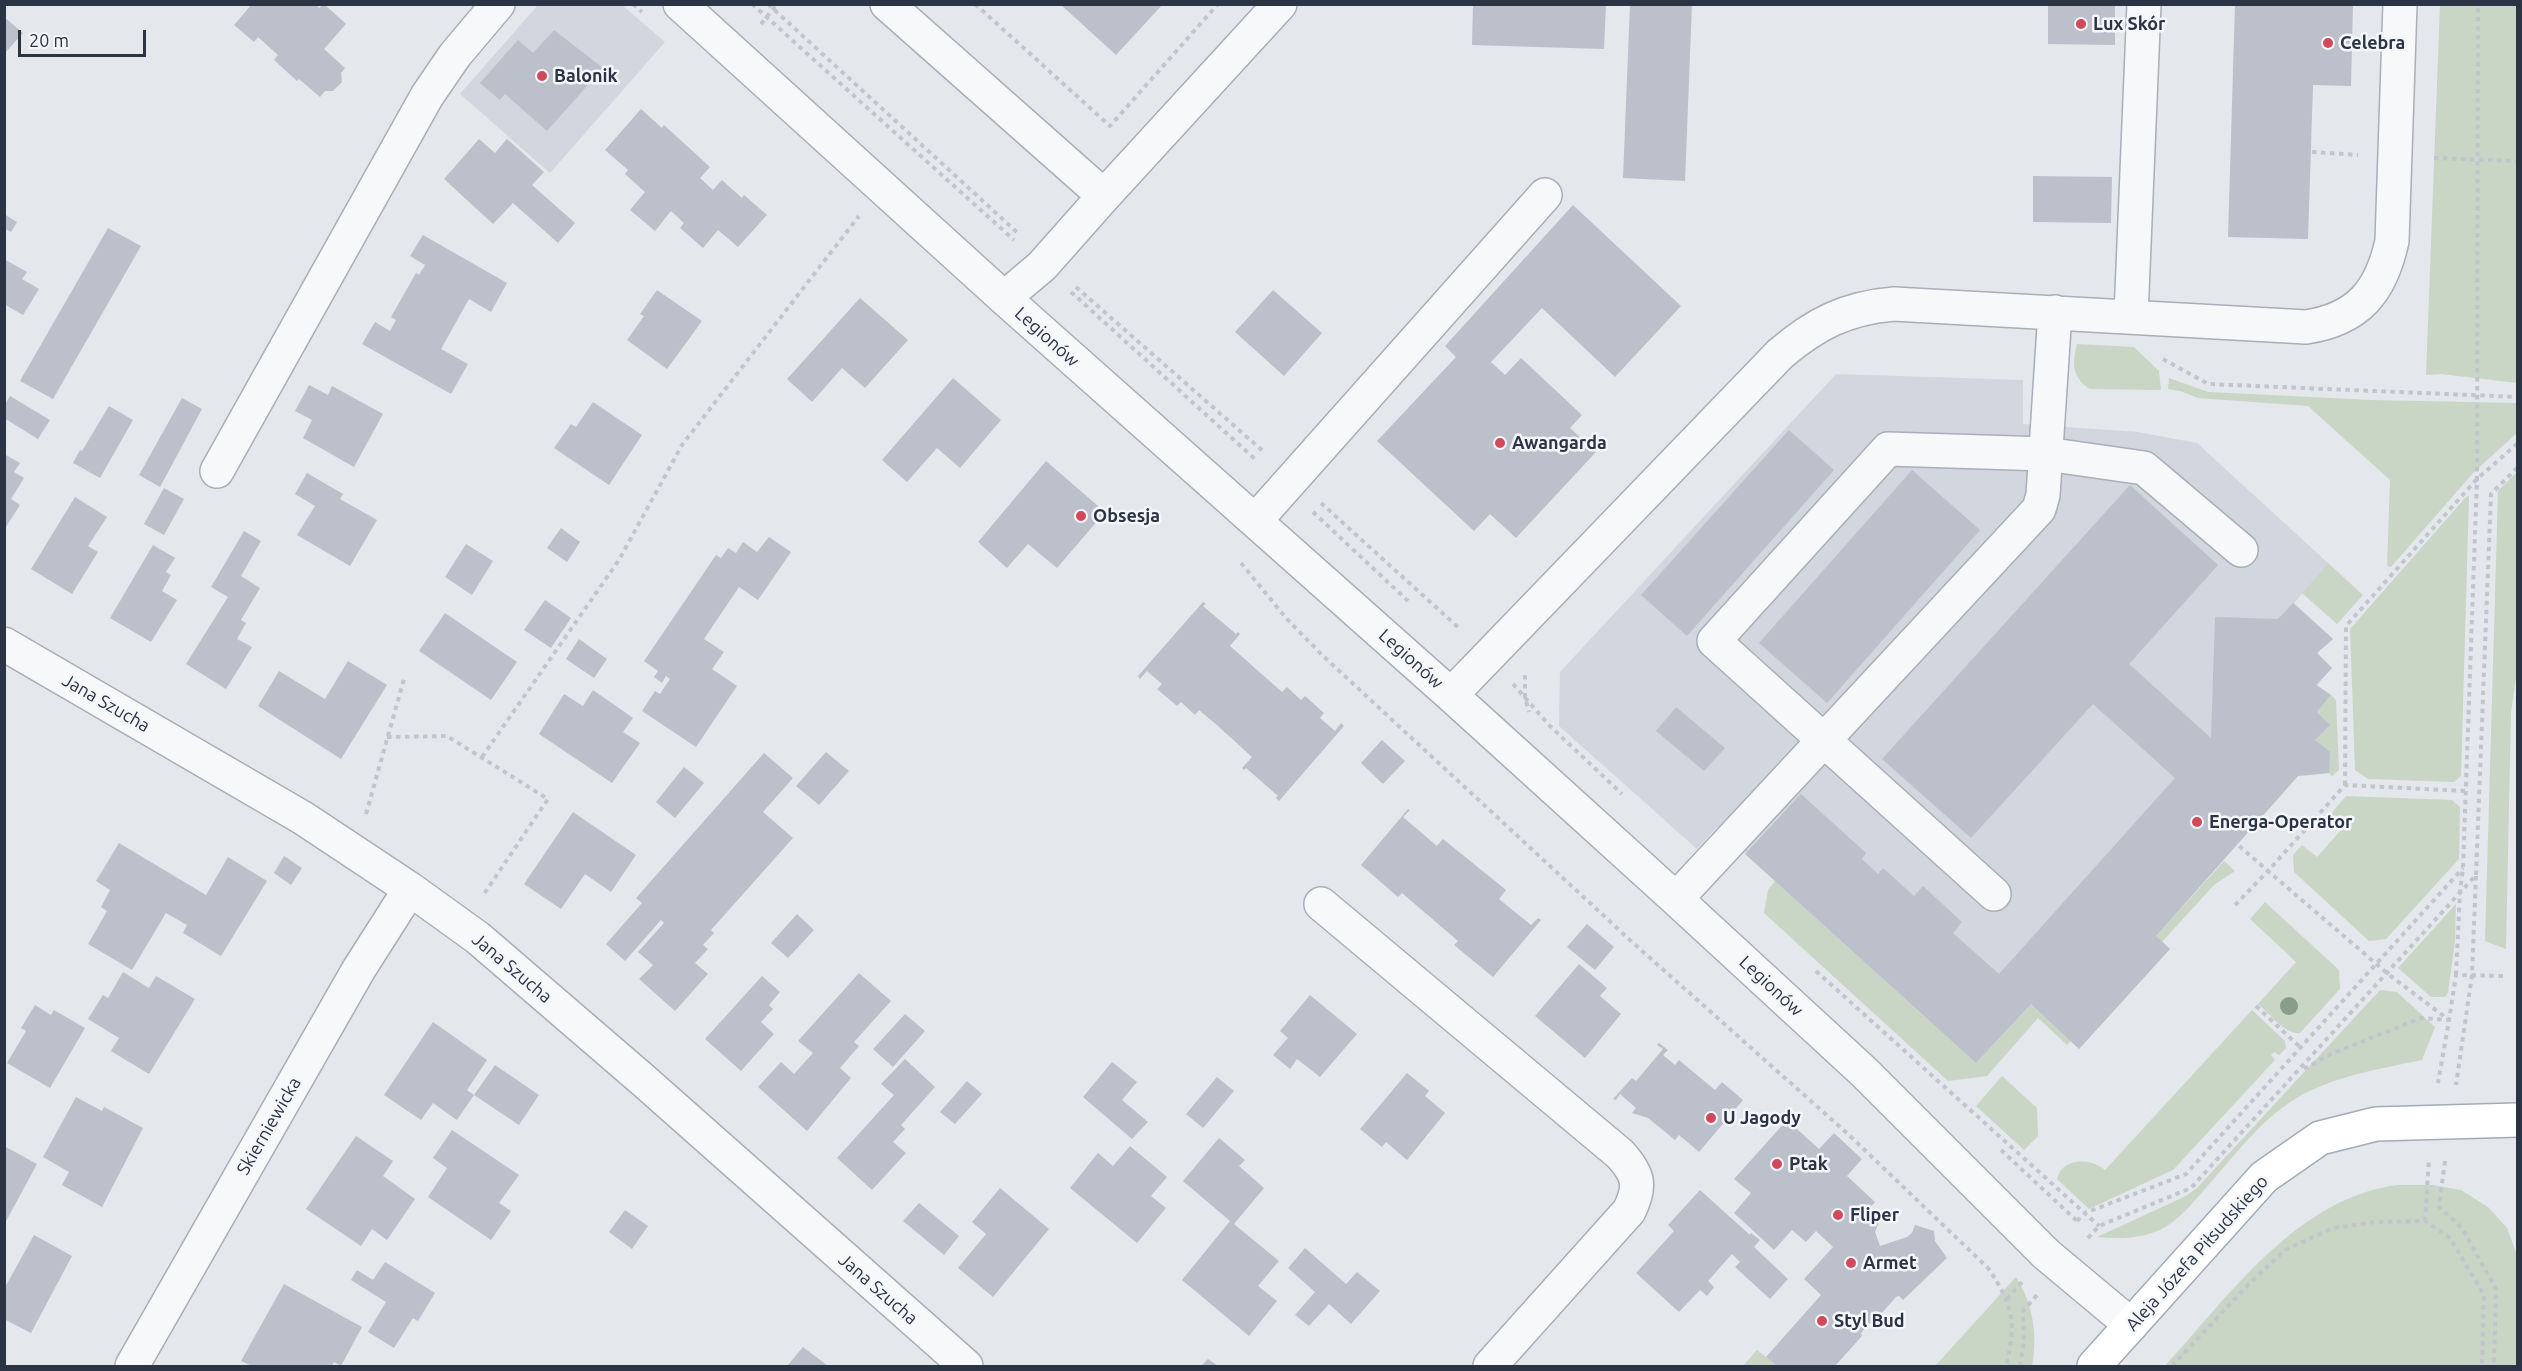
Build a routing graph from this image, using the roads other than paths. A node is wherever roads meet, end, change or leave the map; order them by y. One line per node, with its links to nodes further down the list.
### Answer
1 (498, 4): 13 (street)
2 (680, 4): 9 (street, Legionów)
3 (887, 4): 8 (street)
4 (1280, 4): 8 (street)
5 (2144, 4): 11 (street)
6 (2400, 4): 11 (street)
7 (1545, 195): 14 (street)
8 (1104, 196): 9 (street)
9 (1004, 298): 14 (street, Legionów)
10 (2055, 312): 11 (street); 12 (street); 17 (street)
11 (2131, 316)
12 (2046, 454): 15 (street); 18 (street); 18 (street)
13 (217, 471)
14 (1255, 521): 17 (street, Legionów)
15 (2241, 550)
16 (4, 644): 19 (street, Jana Szucha)
17 (1451, 695): 21 (street, Legionów)
18 (1824, 741): 20 (street); 21 (street)
19 (410, 889): 25 (street, Skierniewicka); 26 (street, Jana Szucha)
20 (1994, 894)
21 (1676, 899): 24 (street, Legionów)
22 (1321, 904): 27 (street)
23 (2517, 1119): 24 (main road, Aleja Józefa Piłsudskiego)
24 (2131, 1325): 28 (main road, Aleja Józefa Piłsudskiego)
25 (132, 1366)
26 (966, 1366)
27 (1490, 1366)
28 (2094, 1366)

